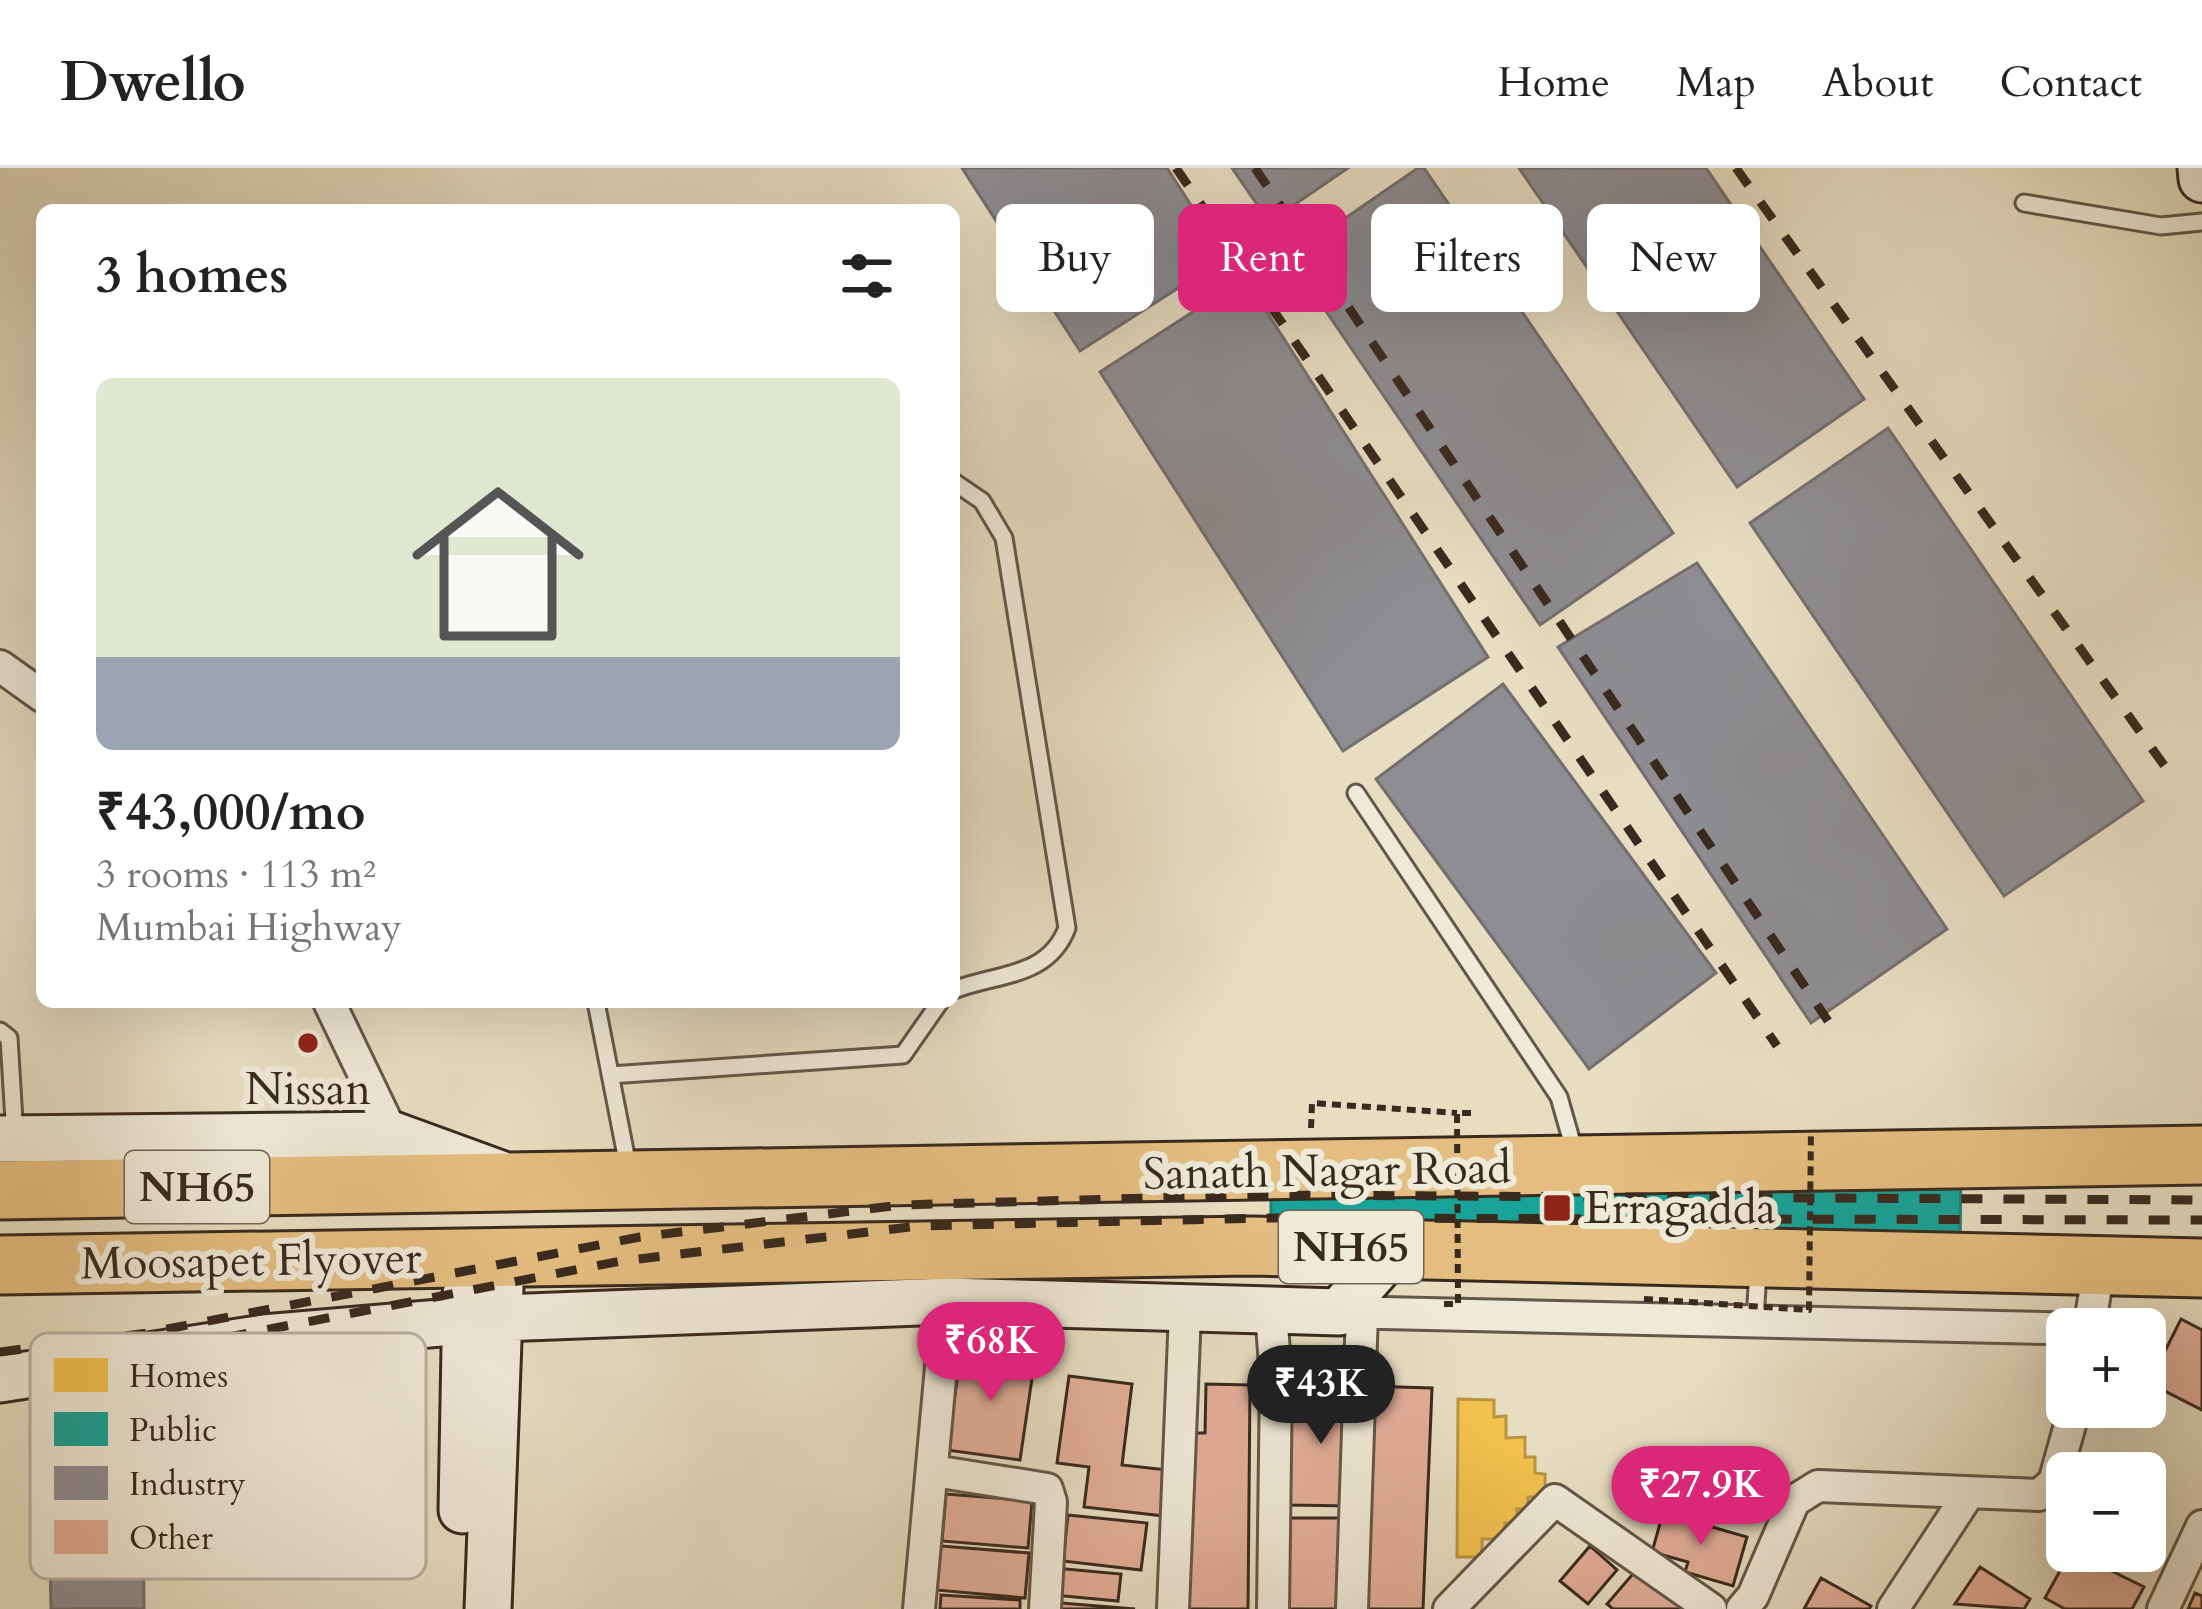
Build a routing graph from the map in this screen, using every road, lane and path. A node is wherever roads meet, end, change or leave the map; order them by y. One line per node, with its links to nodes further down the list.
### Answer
1 (2201, 168): 2 (street)
2 (2202, 179)
3 (2024, 203): 4 (lane)
4 (2202, 222)
5 (960, 486): 9 (lane)
6 (0, 666): 7 (street)
7 (36, 692)
8 (1356, 794): 23 (lane)
9 (960, 988)
10 (331, 1008): 22 (street)
11 (597, 1008): 14 (lane)
12 (936, 1008): 14 (lane)
13 (0, 1030): 21 (lane)
14 (610, 1075): 26 (lane)
15 (1312, 1103): 16 (path)
16 (1457, 1113): 17 (path, bridge); 38 (path, bridge)
17 (1475, 1113)
18 (2202, 1114): 20 (highway)
19 (1810, 1130): 36 (path, bridge)
20 (2175, 1156): 23 (highway, Sanath Nagar Road / NH65)
21 (5, 1157): 22 (highway, Moosapet Flyover / NH65)
22 (393, 1159): 27 (highway, Moosapet Flyover / NH65)
23 (1579, 1167): 24 (highway, Sanath Nagar Road / NH65)
24 (1139, 1173): 25 (highway, Sanath Nagar Road / NH65); 29 (highway)
25 (892, 1178): 26 (highway, Sanath Nagar Road / NH65); 30 (highway)
26 (631, 1181): 27 (highway, Sanath Nagar Road / NH65)
27 (525, 1183)
28 (1396, 1247): 29 (highway, NH65); 32 (highway, NH65); 41 (street)
29 (1139, 1249): 30 (highway, NH65)
30 (892, 1252): 31 (highway, NH65)
31 (484, 1255): 33 (highway, Moosapet Flyover / NH65); 42 (street)
32 (1759, 1258): 34 (highway, NH65); 43 (lane)
33 (0, 1265)
34 (2099, 1268): 35 (highway, NH65); 43 (street)
35 (2202, 1268)
36 (1644, 1299)
37 (947, 1301): 39 (street); 42 (street); 48 (street)
38 (1444, 1304)
39 (1185, 1312): 40 (street); 55 (street)
40 (1271, 1312): 41 (street); 56 (street)
41 (1350, 1312): 43 (street); 57 (street)
42 (482, 1319): 44 (street); 51 (street); 52 (street)
43 (1755, 1321)
44 (321, 1333)
45 (30, 1374): 46 (street)
46 (0, 1379)
47 (2069, 1428): 49 (street)
48 (934, 1471): 53 (street); 54 (street)
49 (1970, 1493): 60 (street); 61 (street)
50 (2202, 1526): 62 (street)
51 (460, 1609)
52 (488, 1609)
53 (919, 1609)
54 (1045, 1609)
55 (1173, 1609)
56 (1273, 1609)
57 (1352, 1609)
58 (1449, 1609): 59 (street)
59 (1711, 1609)
60 (1742, 1609)
61 (1893, 1609)
62 (2163, 1609)

